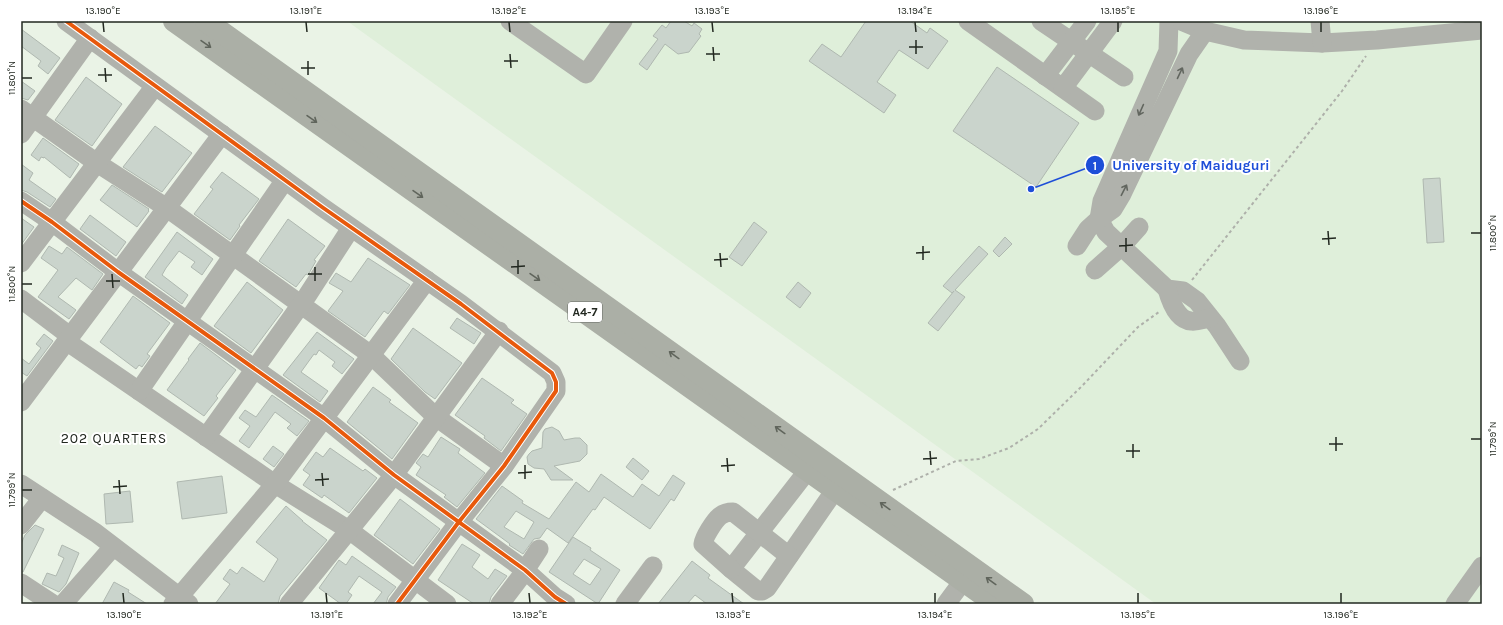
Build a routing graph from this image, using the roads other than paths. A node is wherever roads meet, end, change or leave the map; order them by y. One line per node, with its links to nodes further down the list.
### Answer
1 (66, 21): 15 (street)
2 (174, 21): 56 (highway, A4-7, one-way to 56)
3 (206, 21): 88 (highway, A4-7, one-way to 3)
4 (510, 21): 5 (street)
5 (623, 21)
6 (968, 21): 19 (street)
7 (1041, 21): 16 (street)
8 (1087, 21): 16 (street)
9 (1113, 21): 18 (street)
10 (1169, 21): 31 (street, one-way to 31)
11 (1181, 21): 14 (street)
12 (1320, 21): 17 (street)
13 (1482, 30): 17 (street)
14 (1205, 31): 17 (street); 31 (street, one-way to 14)
15 (90, 38): 21 (street); 24 (street)
16 (1072, 41): 18 (street); 19 (street)
17 (1322, 42)
18 (1089, 53): 20 (street); 22 (street)
19 (1045, 76): 22 (street)
20 (1124, 77)
21 (155, 86): 26 (street); 27 (street)
22 (1063, 88): 23 (street)
23 (1095, 111)
24 (27, 114): 25 (street); 27 (street)
25 (21, 134)
26 (222, 134): 28 (street); 30 (street)
27 (97, 163): 30 (street); 32 (street)
28 (285, 180): 33 (street); 37 (street)
29 (21, 201): 32 (street)
30 (167, 208): 37 (street); 40 (street)
31 (1099, 219): 35 (street); 36 (street)
32 (52, 222): 38 (street); 40 (street)
33 (351, 228): 41 (street); 43 (street)
34 (1139, 228): 36 (street)
35 (1077, 246)
36 (1121, 247): 39 (street); 48 (street)
37 (232, 256): 43 (street); 44 (street)
38 (21, 263)
39 (1095, 270)
40 (118, 272): 44 (street); 46 (street)
41 (427, 280): 45 (street); 47 (street)
42 (21, 299): 46 (street)
43 (301, 304): 47 (street); 49 (street)
44 (187, 321): 49 (street); 50 (street)
45 (499, 331): 52 (street); 55 (street)
46 (68, 339): 50 (street); 51 (street)
47 (371, 355): 52 (street); 53 (street)
48 (1240, 361)
49 (255, 369): 53 (street); 54 (street)
50 (139, 391): 54 (street)
51 (23, 396)
52 (436, 417): 55 (street); 57 (street)
53 (324, 418): 57 (street); 59 (street)
54 (206, 437): 59 (street)
55 (504, 466): 62 (street)
56 (808, 470): 60 (highway, A4-7); 65 (street)
57 (394, 475): 62 (street); 64 (street)
58 (21, 484): 61 (street)
59 (275, 484): 64 (street); 77 (street)
60 (835, 490): 68 (street); 74 (highway, A4-7)
61 (42, 498): 63 (street); 66 (street)
62 (458, 522): 71 (street); 73 (street)
63 (21, 525)
64 (349, 530): 73 (street); 80 (street)
65 (760, 532): 68 (street); 72 (street); 72 (street)
66 (113, 547): 77 (street); 79 (street)
67 (539, 549): 71 (street)
68 (789, 556): 72 (street)
69 (653, 566): 85 (street)
70 (1482, 566): 89 (street)
71 (525, 570): 83 (street); 84 (street)
72 (731, 570)
73 (416, 580): 81 (street); 82 (street)
74 (963, 581): 86 (street); 87 (highway, A4-7)
75 (21, 582): 78 (street)
76 (1482, 586): 90 (street)
77 (180, 601)
78 (53, 604)
79 (63, 604)
80 (289, 604)
81 (397, 604)
82 (447, 604)
83 (500, 604)
84 (566, 604)
85 (625, 604)
86 (946, 604)
87 (996, 604)
88 (1023, 604)
89 (1455, 604)
90 (1469, 604)

